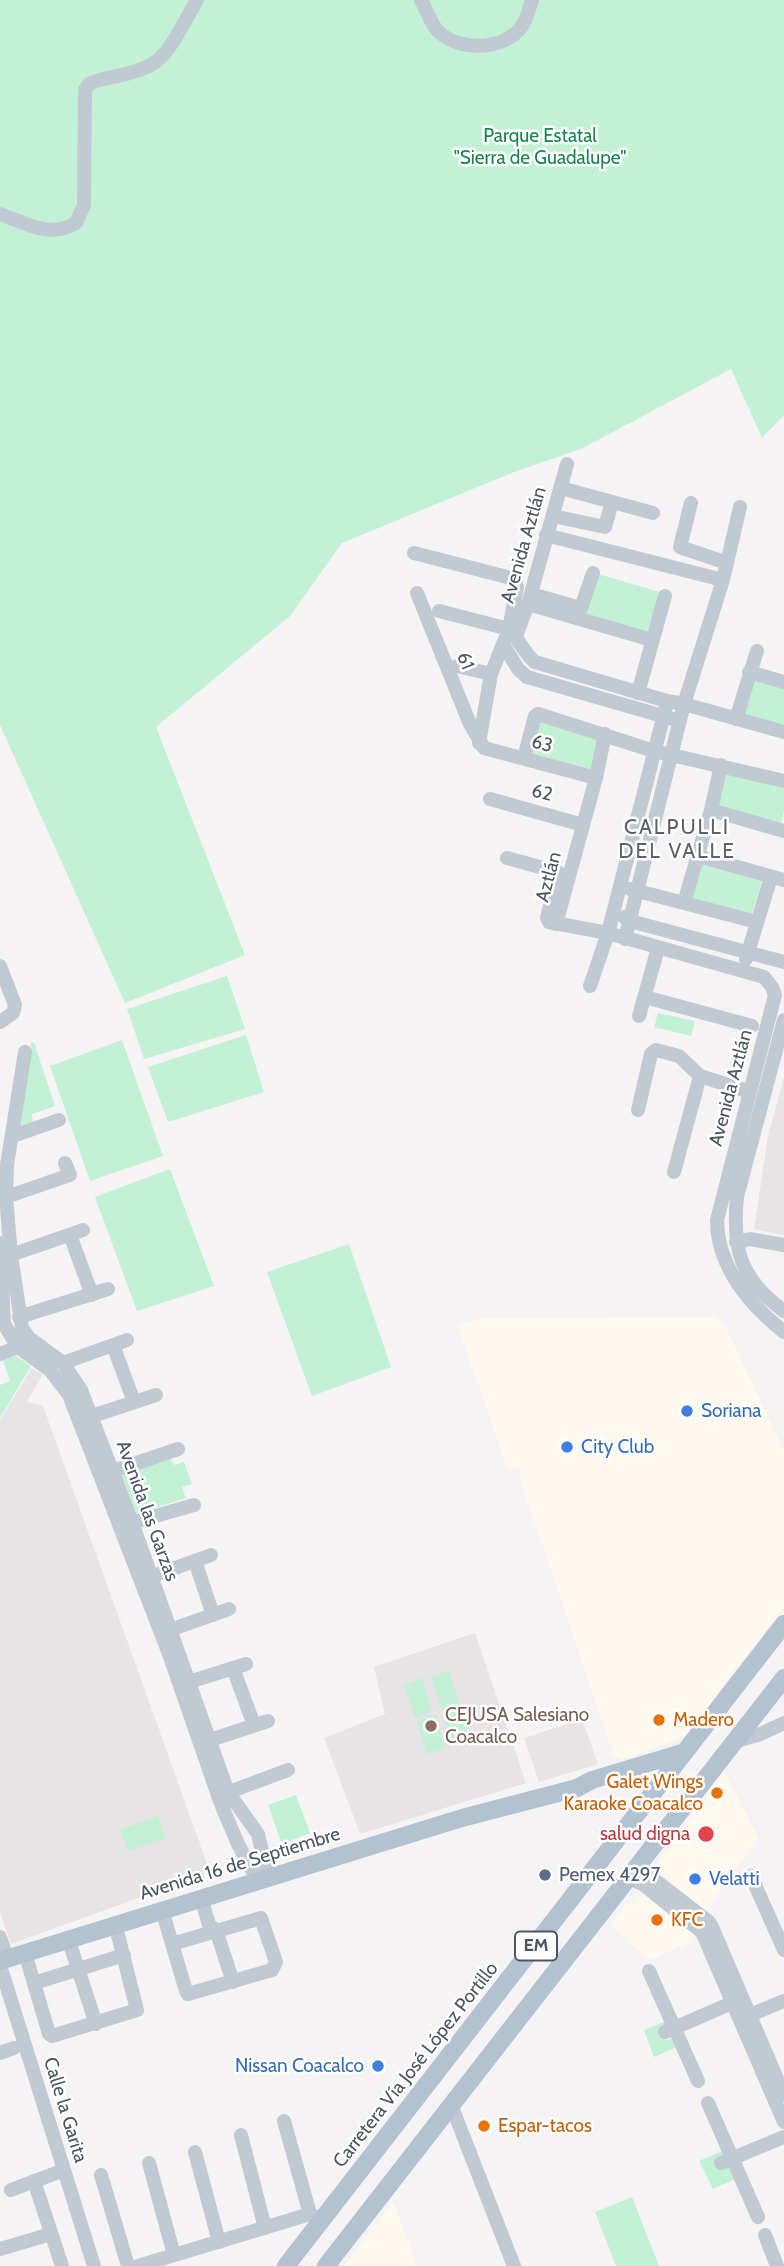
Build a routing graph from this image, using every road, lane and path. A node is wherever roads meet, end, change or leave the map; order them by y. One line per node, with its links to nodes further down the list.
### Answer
1 (197, 0): 4 (street)
2 (421, 0): 3 (street)
3 (531, 0)
4 (0, 214)
5 (567, 464): 6 (street, Avenida Aztlán)
6 (561, 488): 7 (street); 11 (street, Avenida Aztlán)
7 (612, 502): 10 (street); 11 (street)
8 (691, 503): 14 (street)
9 (740, 507): 14 (street)
10 (653, 513)
11 (553, 516): 12 (street, Avenida Aztlán)
12 (546, 535): 16 (street); 19 (street, Avenida Aztlán)
13 (414, 553): 21 (street)
14 (727, 563): 16 (street)
15 (593, 573): 19 (street)
16 (723, 580): 31 (street)
17 (417, 593): 37 (street, 61)
18 (665, 596): 22 (street)
19 (530, 599): 21 (street, Avenida Aztlán); 22 (street)
20 (439, 611): 21 (street)
21 (513, 632): 23 (street, Avenida Aztlán); 29 (street)
22 (652, 640): 29 (street)
23 (503, 644): 27 (street, Avenida Aztlán); 32 (street)
24 (757, 651): 26 (street)
25 (457, 666): 27 (street)
26 (749, 672): 28 (street); 33 (street)
27 (492, 674): 37 (street, Avenida Aztlán)
28 (784, 682)
29 (638, 692): 30 (street)
30 (667, 701): 31 (street); 32 (street)
31 (684, 704): 33 (street); 34 (street)
32 (663, 716): 34 (street); 39 (street)
33 (736, 719): 35 (street)
34 (680, 721): 40 (street)
35 (784, 732)
36 (605, 734): 38 (street); 39 (street); 42 (street, Aztlán)
37 (480, 743): 42 (street, 63)
38 (526, 750)
39 (654, 751): 40 (street); 51 (street)
40 (671, 756): 41 (street); 52 (street)
41 (722, 765): 43 (street); 45 (street)
42 (596, 778): 46 (street, Aztlán)
43 (784, 782)
44 (490, 799): 46 (street, 62)
45 (711, 810): 47 (street); 48 (street)
46 (583, 825): 57 (street, Aztlán)
47 (784, 831)
48 (698, 856): 50 (street); 53 (street)
49 (507, 858): 57 (street)
50 (778, 878): 56 (street)
51 (620, 887): 52 (street); 54 (street)
52 (637, 890): 53 (street); 55 (street)
53 (684, 903): 56 (street)
54 (615, 910): 55 (street); 58 (street)
55 (630, 921): 59 (street); 61 (street)
56 (757, 922): 61 (street)
57 (556, 925): 58 (street, Aztlán)
58 (608, 933): 59 (street, Avenida Aztlán); 65 (street)
59 (625, 939): 60 (street, Avenida Aztlán)
60 (658, 948): 64 (street, Avenida Aztlán); 66 (street)
61 (749, 953): 62 (street); 64 (street)
62 (784, 962)
63 (0, 967): 69 (street)
64 (742, 971): 68 (street, Avenida Aztlán)
65 (590, 986)
66 (645, 997): 67 (street); 70 (street)
67 (639, 1016)
68 (779, 1017): 73 (street, Avenida Aztlán); 81 (street, Avenida Aztlán)
69 (0, 1022)
70 (752, 1026)
71 (25, 1052): 76 (street)
72 (700, 1076): 73 (street); 74 (street); 79 (street)
73 (750, 1092): 91 (street, Avenida Aztlán)
74 (638, 1110)
75 (59, 1120): 76 (street)
76 (13, 1136): 78 (street)
77 (65, 1163): 80 (street)
78 (4, 1165): 80 (street, Avenida las Garzas)
79 (674, 1172)
80 (6, 1197): 84 (street, Avenida las Garzas)
81 (736, 1241): 83 (street); 89 (street, Avenida Aztlán)
82 (0, 1243): 88 (street, Avenida las Garzas)
83 (784, 1245)
84 (11, 1255): 86 (street, Avenida las Garzas); 87 (street)
85 (108, 1289): 87 (street)
86 (17, 1295): 88 (street); 90 (street, Avenida las Garzas)
87 (92, 1295): 90 (street)
88 (1, 1298): 94 (street, Avenida las Garzas)
89 (784, 1311)
90 (19, 1317): 96 (street, Avenida las Garzas)
91 (784, 1332)
92 (127, 1340): 93 (street)
93 (113, 1345): 96 (street); 98 (street)
94 (18, 1347): 95 (street); 103 (street, Avenida las Garzas)
95 (0, 1353)
96 (63, 1363): 99 (street, Avenida las Garzas)
97 (156, 1395): 98 (street)
98 (134, 1402): 99 (street)
99 (92, 1416): 101 (street, Avenida las Garzas)
100 (178, 1449): 101 (street)
101 (113, 1471): 103 (street, Avenida las Garzas)
102 (194, 1505): 103 (street)
103 (126, 1524): 106 (street, Avenida las Garzas); 111 (street, Avenida las Garzas)
104 (211, 1555): 105 (street)
105 (195, 1561): 106 (street); 108 (street)
106 (150, 1577): 110 (street, Avenida las Garzas)
107 (229, 1609): 108 (street)
108 (213, 1615): 110 (street)
109 (784, 1624): 117 (main road, Carretera Vía José López Portillo / EM)
110 (170, 1630): 111 (street, Avenida las Garzas)
111 (173, 1653): 113 (street, Avenida las Garzas); 119 (street, Avenida las Garzas)
112 (784, 1678): 116 (main road, EM)
113 (189, 1682): 115 (street, Avenida las Garzas); 115 (street)
114 (784, 1723): 116 (street)
115 (210, 1740): 119 (street, Avenida las Garzas)
116 (736, 1741): 120 (main road, EM)
117 (685, 1752): 123 (main road, Avenida 16 de Septiembre); 139 (main road, Carretera Vía José López Portillo / EM)
118 (288, 1770): 119 (street)
119 (223, 1794): 123 (street, Avenida las Garzas); 123 (street, Avenida las Garzas)
120 (640, 1864): 122 (main road, EM); 140 (street)
121 (751, 1875): 131 (street)
122 (629, 1878): 140 (street); 148 (main road, EM)
123 (263, 1879): 124 (main road, Avenida 16 de Septiembre)
124 (206, 1896): 126 (street); 129 (main road, Avenida 16 de Septiembre)
125 (165, 1920): 130 (street)
126 (216, 1930): 130 (street); 137 (street); 137 (street)
127 (118, 1935): 132 (street)
128 (0, 1937): 133 (street, Calle la Garita)
129 (68, 1938): 133 (main road, Avenida 16 de Septiembre); 135 (street)
130 (172, 1944): 137 (street)
131 (784, 1950)
132 (124, 1955): 135 (street); 143 (street)
133 (2, 1961): 156 (street, Calle la Garita)
134 (28, 1963): 138 (street)
135 (78, 1969): 138 (street); 143 (street)
136 (649, 1971): 144 (street)
137 (233, 1982)
138 (34, 1983): 143 (street)
139 (500, 1993): 160 (main road, Carretera Vía José López Portillo / EM); 174 (main road)
140 (737, 2000): 142 (street); 144 (street); 150 (street)
141 (784, 2001): 142 (street)
142 (750, 2015): 146 (street)
143 (96, 2024)
144 (670, 2029): 145 (street)
145 (698, 2081)
146 (784, 2095)
147 (708, 2103): 154 (street)
148 (452, 2107): 175 (main road, EM); 176 (street)
149 (284, 2121): 160 (street)
150 (784, 2122)
151 (241, 2134): 162 (street)
152 (779, 2139): 154 (street)
153 (195, 2152): 165 (street)
154 (727, 2161): 161 (street)
155 (149, 2163): 167 (street)
156 (64, 2170): 158 (street); 170 (street, Calle la Garita)
157 (101, 2175): 171 (street)
158 (34, 2181): 159 (street); 163 (street)
159 (5, 2192)
160 (315, 2217): 162 (street); 173 (main road, Carretera Vía José López Portillo / EM)
161 (758, 2217)
162 (265, 2228): 165 (street)
163 (51, 2234): 166 (street); 168 (street)
164 (765, 2235): 177 (street)
165 (219, 2242): 167 (street)
166 (0, 2249)
167 (174, 2255): 172 (street)
168 (61, 2264): 169 (street)
169 (44, 2266)
170 (94, 2266)
171 (128, 2266)
172 (138, 2266)
173 (286, 2266)
174 (299, 2266)
175 (326, 2266)
176 (514, 2266)
177 (777, 2266)

